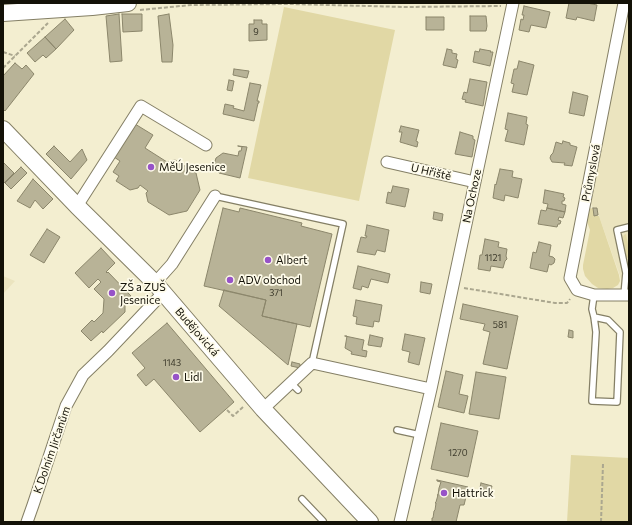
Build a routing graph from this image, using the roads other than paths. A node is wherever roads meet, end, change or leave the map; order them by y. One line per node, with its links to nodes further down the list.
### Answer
1 (624, 3): 13 (street, Průmyslová)
2 (509, 4): 8 (street, Na Ochoze)
3 (132, 7): 4 (main road)
4 (3, 13)
5 (3, 129): 10 (main road, Budějovická)
6 (206, 145): 10 (street)
7 (387, 162): 8 (street, U Hřiště)
8 (475, 182): 17 (street, Na Ochoze)
9 (215, 196): 12 (street, K Dolním Jirčanům); 16 (lane)
10 (77, 206): 12 (main road, Budějovická)
11 (629, 227): 14 (lane)
12 (159, 288): 18 (main road, Budějovická); 23 (street, K Dolním Jirčanům)
13 (594, 295): 14 (street); 15 (lane)
14 (626, 295)
15 (594, 317): 15 (lane)
16 (312, 363): 17 (street); 18 (street)
17 (432, 389): 20 (street, Na Ochoze)
18 (263, 409): 24 (main road, Budějovická)
19 (397, 430): 20 (lane)
20 (420, 435): 25 (street, Na Ochoze)
21 (302, 499): 22 (lane)
22 (323, 521)
23 (27, 522)
24 (370, 522)
25 (400, 522)

